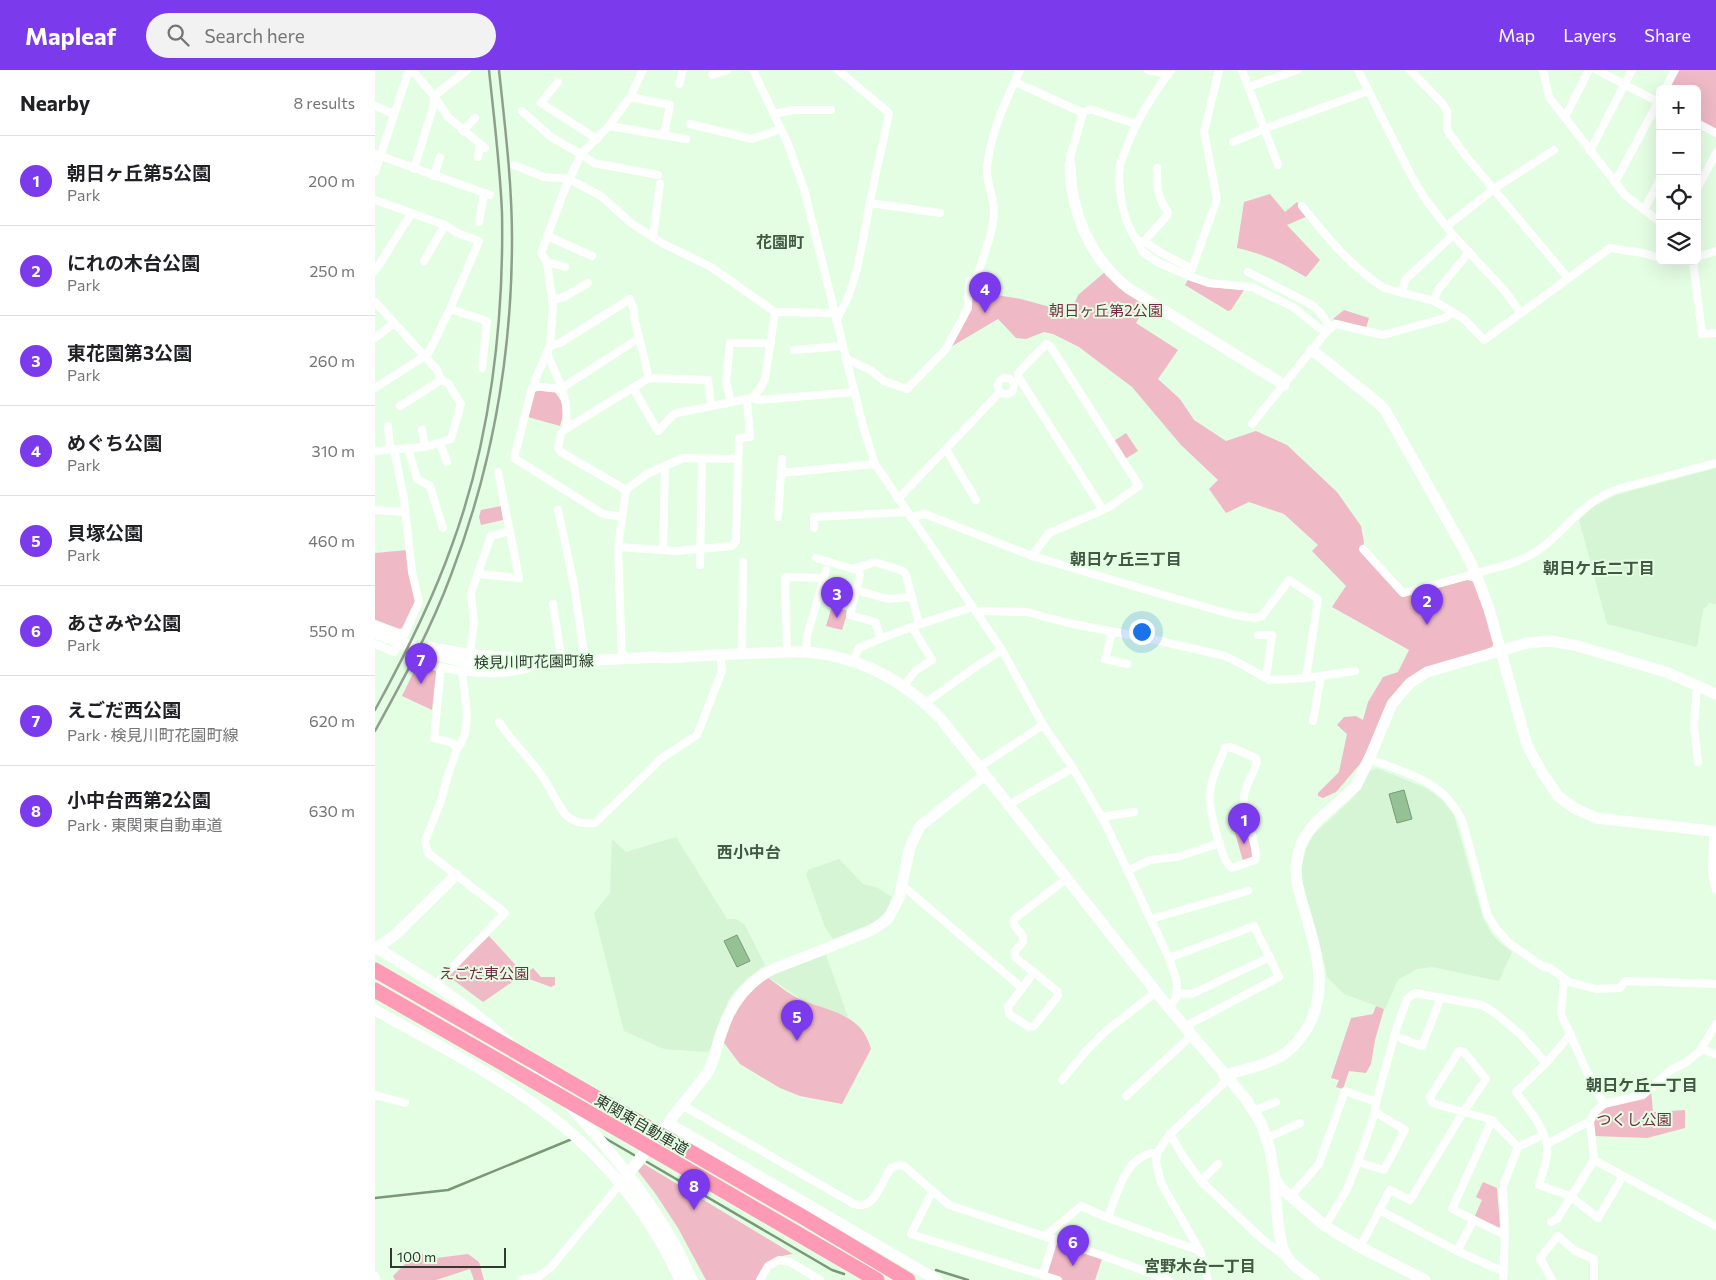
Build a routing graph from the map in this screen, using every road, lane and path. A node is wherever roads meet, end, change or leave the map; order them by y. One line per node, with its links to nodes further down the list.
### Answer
1 (411, 70): 29 (street); 37 (street)
2 (467, 70): 29 (street)
3 (643, 70): 30 (street)
4 (683, 70): 24 (street)
5 (727, 70): 21 (street)
6 (753, 70): 38 (street)
7 (838, 70): 75 (street)
8 (1020, 70): 23 (street)
9 (1148, 70): 20 (street)
10 (1219, 70): 87 (street)
11 (1242, 70): 27 (street)
12 (1297, 70): 27 (street)
13 (1358, 70): 28 (street)
14 (1410, 70): 73 (street)
15 (1543, 70): 39 (street)
16 (1589, 70): 39 (street)
17 (1597, 70): 25 (street)
18 (1632, 70): 25 (street)
19 (1675, 70): 26 (street)
20 (1170, 72): 42 (street)
21 (712, 75)
22 (558, 82): 50 (street)
23 (1015, 82): 36 (street); 121 (street)
24 (679, 84)
25 (1624, 85): 31 (street); 54 (street)
26 (1667, 85)
27 (1248, 88): 46 (street)
28 (1368, 91): 46 (street); 83 (street)
29 (434, 96): 47 (street); 64 (street)
30 (630, 97): 44 (street); 49 (street)
31 (1656, 101)
32 (375, 106): 37 (street)
33 (1656, 107): 70 (street)
34 (831, 110): 38 (street)
35 (521, 111): 56 (street)
36 (1083, 113): 42 (street); 61 (street)
37 (394, 114): 57 (street)
38 (774, 114): 45 (street)
39 (1565, 117): 54 (street)
40 (475, 118): 47 (street)
41 (690, 124): 45 (street)
42 (1136, 124): 87 (street)
43 (1701, 125): 48 (street)
44 (609, 126): 49 (street); 50 (street)
45 (781, 129): 109 (street)
46 (1264, 129): 52 (street); 62 (street)
47 (463, 131): 59 (street)
48 (1716, 133)
49 (664, 135): 51 (street)
50 (597, 139): 56 (street)
51 (686, 139)
52 (1233, 142)
53 (1554, 150): 73 (street)
54 (1590, 152): 70 (street)
55 (1716, 153): 69 (street)
56 (581, 154): 66 (street); 68 (street)
57 (378, 155): 64 (street); 65 (street)
58 (440, 157): 67 (street)
59 (478, 157)
60 (514, 165): 68 (street)
61 (1070, 165): 126 (street)
62 (1278, 166)
63 (1157, 168): 87 (street)
64 (414, 169): 67 (street)
65 (375, 172)
66 (658, 175)
67 (434, 176): 81 (street)
68 (569, 179): 85 (street); 86 (street)
69 (1701, 181)
70 (1615, 182): 77 (street)
71 (660, 184): 86 (street)
72 (1656, 187): 77 (street)
73 (1495, 188): 83 (street); 99 (street)
74 (376, 203): 79 (street)
75 (870, 203): 78 (street); 109 (street)
76 (1302, 206): 101 (street)
77 (1644, 210): 80 (street)
78 (940, 213)
79 (411, 214): 82 (street); 97 (street)
80 (1657, 220)
81 (479, 222)
82 (445, 225): 93 (street); 105 (street)
83 (1447, 226): 84 (street)
84 (1453, 235): 89 (street); 101 (street)
85 (547, 236): 91 (street); 94 (street)
86 (653, 237): 106 (street)
87 (1141, 242): 111 (street)
88 (1716, 251): 90 (street)
89 (1469, 252): 103 (street); 108 (street)
90 (1701, 255)
91 (592, 256)
92 (1656, 257): 99 (street)
93 (424, 261)
94 (547, 262): 96 (street); 102 (street)
95 (1693, 265): 112 (street)
96 (565, 267)
97 (375, 272)
98 (1248, 272): 111 (street)
99 (1568, 278): 108 (street)
100 (588, 283): 102 (street)
101 (1402, 293): 103 (street)
102 (553, 300): 117 (street)
103 (1434, 301): 107 (street)
104 (375, 302): 110 (street)
105 (450, 309): 120 (street); 122 (street)
106 (775, 312): 109 (street); 115 (street)
107 (1453, 312): 108 (street); 111 (street)
108 (1521, 313)
109 (835, 316): 116 (street)
110 (394, 324): 113 (street); 120 (street)
111 (1329, 329): 119 (street)
112 (1716, 333)
113 (375, 338)
114 (639, 338): 117 (street); 123 (street); 129 (street)
115 (771, 343): 133 (street); 134 (street)
116 (842, 346): 118 (street); 121 (street)
117 (549, 350): 128 (street); 129 (street)
118 (794, 350)
119 (1312, 350): 126 (street); 179 (street)
120 (423, 356): 124 (street); 127 (street)
121 (845, 358): 131 (street)
122 (483, 368)
123 (649, 378): 130 (street); 136 (street)
124 (441, 380): 135 (street); 141 (street)
125 (1016, 380): 132 (street); 132 (street); 161 (street); 161 (street)
126 (1284, 385): 137 (street)
127 (375, 388)
128 (535, 388): 129 (street); 164 (street)
129 (562, 388): 139 (street)
130 (633, 388): 136 (street); 139 (street)
131 (854, 392): 133 (street); 152 (street)
132 (1000, 392): 145 (street)
133 (749, 398): 134 (street); 148 (street)
134 (731, 402): 136 (street)
135 (401, 406)
136 (711, 406)
137 (1252, 424)
138 (388, 426): 144 (street)
139 (567, 428): 156 (street)
140 (422, 430): 142 (street)
141 (440, 442): 142 (street); 150 (street)
142 (425, 447): 143 (street)
143 (408, 448): 144 (street); 166 (street)
144 (392, 449): 146 (street); 162 (street)
145 (946, 449): 157 (street); 158 (street)
146 (375, 451)
147 (702, 458): 148 (street); 153 (street); 170 (street)
148 (738, 459): 170 (street)
149 (782, 459): 155 (street)
150 (447, 462)
151 (1716, 463): 179 (street)
152 (875, 464): 155 (street); 157 (street)
153 (665, 466): 156 (street); 172 (street)
154 (498, 472): 168 (street)
155 (781, 473): 165 (street)
156 (626, 490): 164 (street)
157 (899, 499): 163 (street)
158 (976, 500)
159 (375, 510): 162 (street)
160 (558, 510): 200 (street)
161 (1103, 510): 173 (street)
162 (405, 512): 188 (street)
163 (909, 514): 167 (street); 173 (street); 183 (street)
164 (622, 517): 169 (street)
165 (778, 518)
166 (443, 528)
167 (814, 528)
168 (510, 531): 178 (street); 178 (street)
169 (618, 547): 172 (street); 199 (street)
170 (700, 548): 172 (street); 176 (street)
171 (1363, 549): 179 (street)
172 (663, 550)
173 (1032, 556): 211 (street)
174 (816, 558): 177 (street)
175 (743, 562): 198 (street)
176 (700, 566)
177 (858, 567): 180 (street); 181 (street)
178 (478, 574): 196 (street)
179 (1476, 574): 193 (street)
180 (856, 590): 181 (street); 190 (street)
181 (912, 597): 185 (street)
182 (553, 604): 201 (street)
183 (975, 609): 185 (street); 186 (street); 192 (street)
184 (375, 624): 188 (street)
185 (915, 625): 190 (street); 212 (street)
186 (1112, 632): 205 (street); 210 (street)
187 (375, 633): 203 (street, 検見川町花園町線)
188 (405, 635): 191 (street)
189 (1258, 635): 210 (street)
190 (881, 638): 202 (street)
191 (375, 644)
192 (1003, 650): 215 (street); 218 (street)
193 (1501, 650): 213 (street); 220 (street); 227 (street)
194 (787, 652): 195 (street, 検見川町花園町線); 195 (street); 198 (street, 検見川町花園町線)
195 (806, 652): 202 (street, 検見川町花園町線)
196 (470, 654): 203 (street); 206 (street)
197 (720, 654): 198 (street, 検見川町花園町線); 199 (street, 検見川町花園町線); 217 (street)
198 (742, 654)
199 (622, 660): 200 (street, 検見川町花園町線)
200 (585, 661): 201 (street, 検見川町花園町線)
201 (562, 662): 204 (street, 検見川町花園町線)
202 (853, 662): 212 (street, 検見川町花園町線)
203 (519, 663): 204 (street, 検見川町花園町線)
204 (545, 663): 208 (street)
205 (1127, 664)
206 (441, 668): 208 (street); 219 (street)
207 (1355, 671): 209 (street)
208 (462, 672): 219 (street)
209 (1321, 676): 211 (street); 216 (street)
210 (1266, 678): 211 (street)
211 (1306, 678)
212 (904, 686): 215 (street, 検見川町花園町線)
213 (1697, 686): 214 (street); 221 (street)
214 (1716, 694)
215 (925, 703): 223 (street, 検見川町花園町線)
216 (1313, 721)
217 (499, 722)
218 (1043, 725): 222 (street); 223 (street)
219 (457, 748): 230 (street)
220 (1369, 759): 241 (street); 258 (street)
221 (1698, 762)
222 (1073, 768): 224 (street); 226 (street)
223 (982, 771): 224 (street, 検見川町花園町線); 232 (street)
224 (1008, 805): 231 (street, 検見川町花園町線)
225 (1134, 812): 226 (street)
226 (1101, 817): 229 (street)
227 (1713, 831): 233 (street)
228 (1219, 843): 228 (street); 229 (street)
229 (1127, 870): 235 (street)
230 (456, 875): 236 (street); 243 (street)
231 (1066, 879): 240 (street); 246 (street, 検見川町花園町線)
232 (902, 885): 244 (street); 266 (street)
233 (1716, 890)
234 (1248, 891): 235 (street)
235 (1151, 920): 237 (street)
236 (375, 948): 243 (street)
237 (1169, 958): 238 (street); 247 (street)
238 (1270, 958): 247 (street); 252 (street)
239 (375, 970): 313 (highway, 東関東自動車道)
240 (1034, 972): 244 (street); 244 (street)
241 (1564, 979): 242 (street); 253 (street)
242 (1716, 984)
243 (435, 985): 284 (street)
244 (1022, 988)
245 (375, 990): 312 (highway, 東関東自動車道)
246 (1156, 992): 249 (street, 検見川町花園町線); 259 (street)
247 (1176, 992): 249 (street)
248 (1441, 997): 254 (street); 254 (street); 257 (street)
249 (1169, 1008): 252 (street, 検見川町花園町線)
250 (375, 1010): 284 (street)
251 (1716, 1024): 255 (street)
252 (1188, 1031): 258 (street, 検見川町花園町線); 261 (street)
253 (1571, 1034): 257 (street); 265 (street)
254 (1394, 1036): 263 (street)
255 (1701, 1049): 256 (street); 265 (street)
256 (1716, 1054)
257 (1546, 1063): 275 (street)
258 (1226, 1077): 267 (street, 検見川町花園町線); 274 (street)
259 (1062, 1080)
260 (375, 1094): 264 (street)
261 (1126, 1096)
262 (1276, 1102): 267 (street)
263 (1376, 1102): 269 (street); 289 (street)
264 (405, 1103)
265 (1604, 1104): 271 (street)
266 (682, 1105): 272 (street); 287 (street)
267 (1253, 1111): 276 (street, 検見川町花園町線)
268 (1464, 1111): 268 (street); 270 (street); 290 (street)
269 (1375, 1112): 281 (street); 281 (street)
270 (1492, 1120): 278 (street); 292 (street)
271 (1590, 1120): 277 (street); 280 (street)
272 (668, 1123): 284 (street); 314 (street)
273 (1300, 1123): 276 (street)
274 (1170, 1134): 279 (street); 286 (street)
275 (1543, 1135): 277 (street); 278 (street)
276 (1267, 1138): 285 (street, 検見川町花園町線)
277 (1547, 1144): 288 (street)
278 (1519, 1147): 296 (street)
279 (1157, 1153): 291 (street); 300 (street)
280 (1594, 1160): 283 (street); 288 (street)
281 (1358, 1162): 294 (street)
282 (1219, 1164): 286 (street)
283 (1623, 1176): 288 (street); 295 (street)
284 (625, 1179): 307 (street); 308 (street); 309 (street)
285 (1275, 1179): 289 (street); 302 (street, 検見川町花園町線)
286 (1201, 1181): 302 (street)
287 (932, 1192): 297 (street); 303 (street)
288 (1570, 1196): 293 (street)
289 (1290, 1197): 294 (street)
290 (1379, 1210): 299 (street); 301 (street)
291 (1108, 1218): 297 (street); 300 (street)
292 (1473, 1221): 296 (street); 301 (street)
293 (1551, 1222)
294 (1325, 1226): 299 (street)
295 (1716, 1226)
296 (1505, 1235): 305 (street)
297 (1045, 1236): 298 (street)
298 (1054, 1239): 303 (street); 316 (street)
299 (1360, 1247): 319 (street)
300 (1200, 1251): 317 (street)
301 (1457, 1251): 305 (street)
302 (1287, 1257): 318 (street)
303 (1043, 1275): 315 (street)
304 (375, 1276): 306 (street)
305 (1503, 1276)
306 (377, 1280)
307 (521, 1280)
308 (680, 1280)
309 (692, 1280)
310 (760, 1280): 311 (street)
311 (820, 1280)
312 (877, 1280)
313 (908, 1280)
314 (937, 1280)
315 (1058, 1280)
316 (1169, 1280)
317 (1208, 1280)
318 (1315, 1280)
319 (1425, 1280)
320 (1553, 1280): 321 (street)
321 (1594, 1280)

